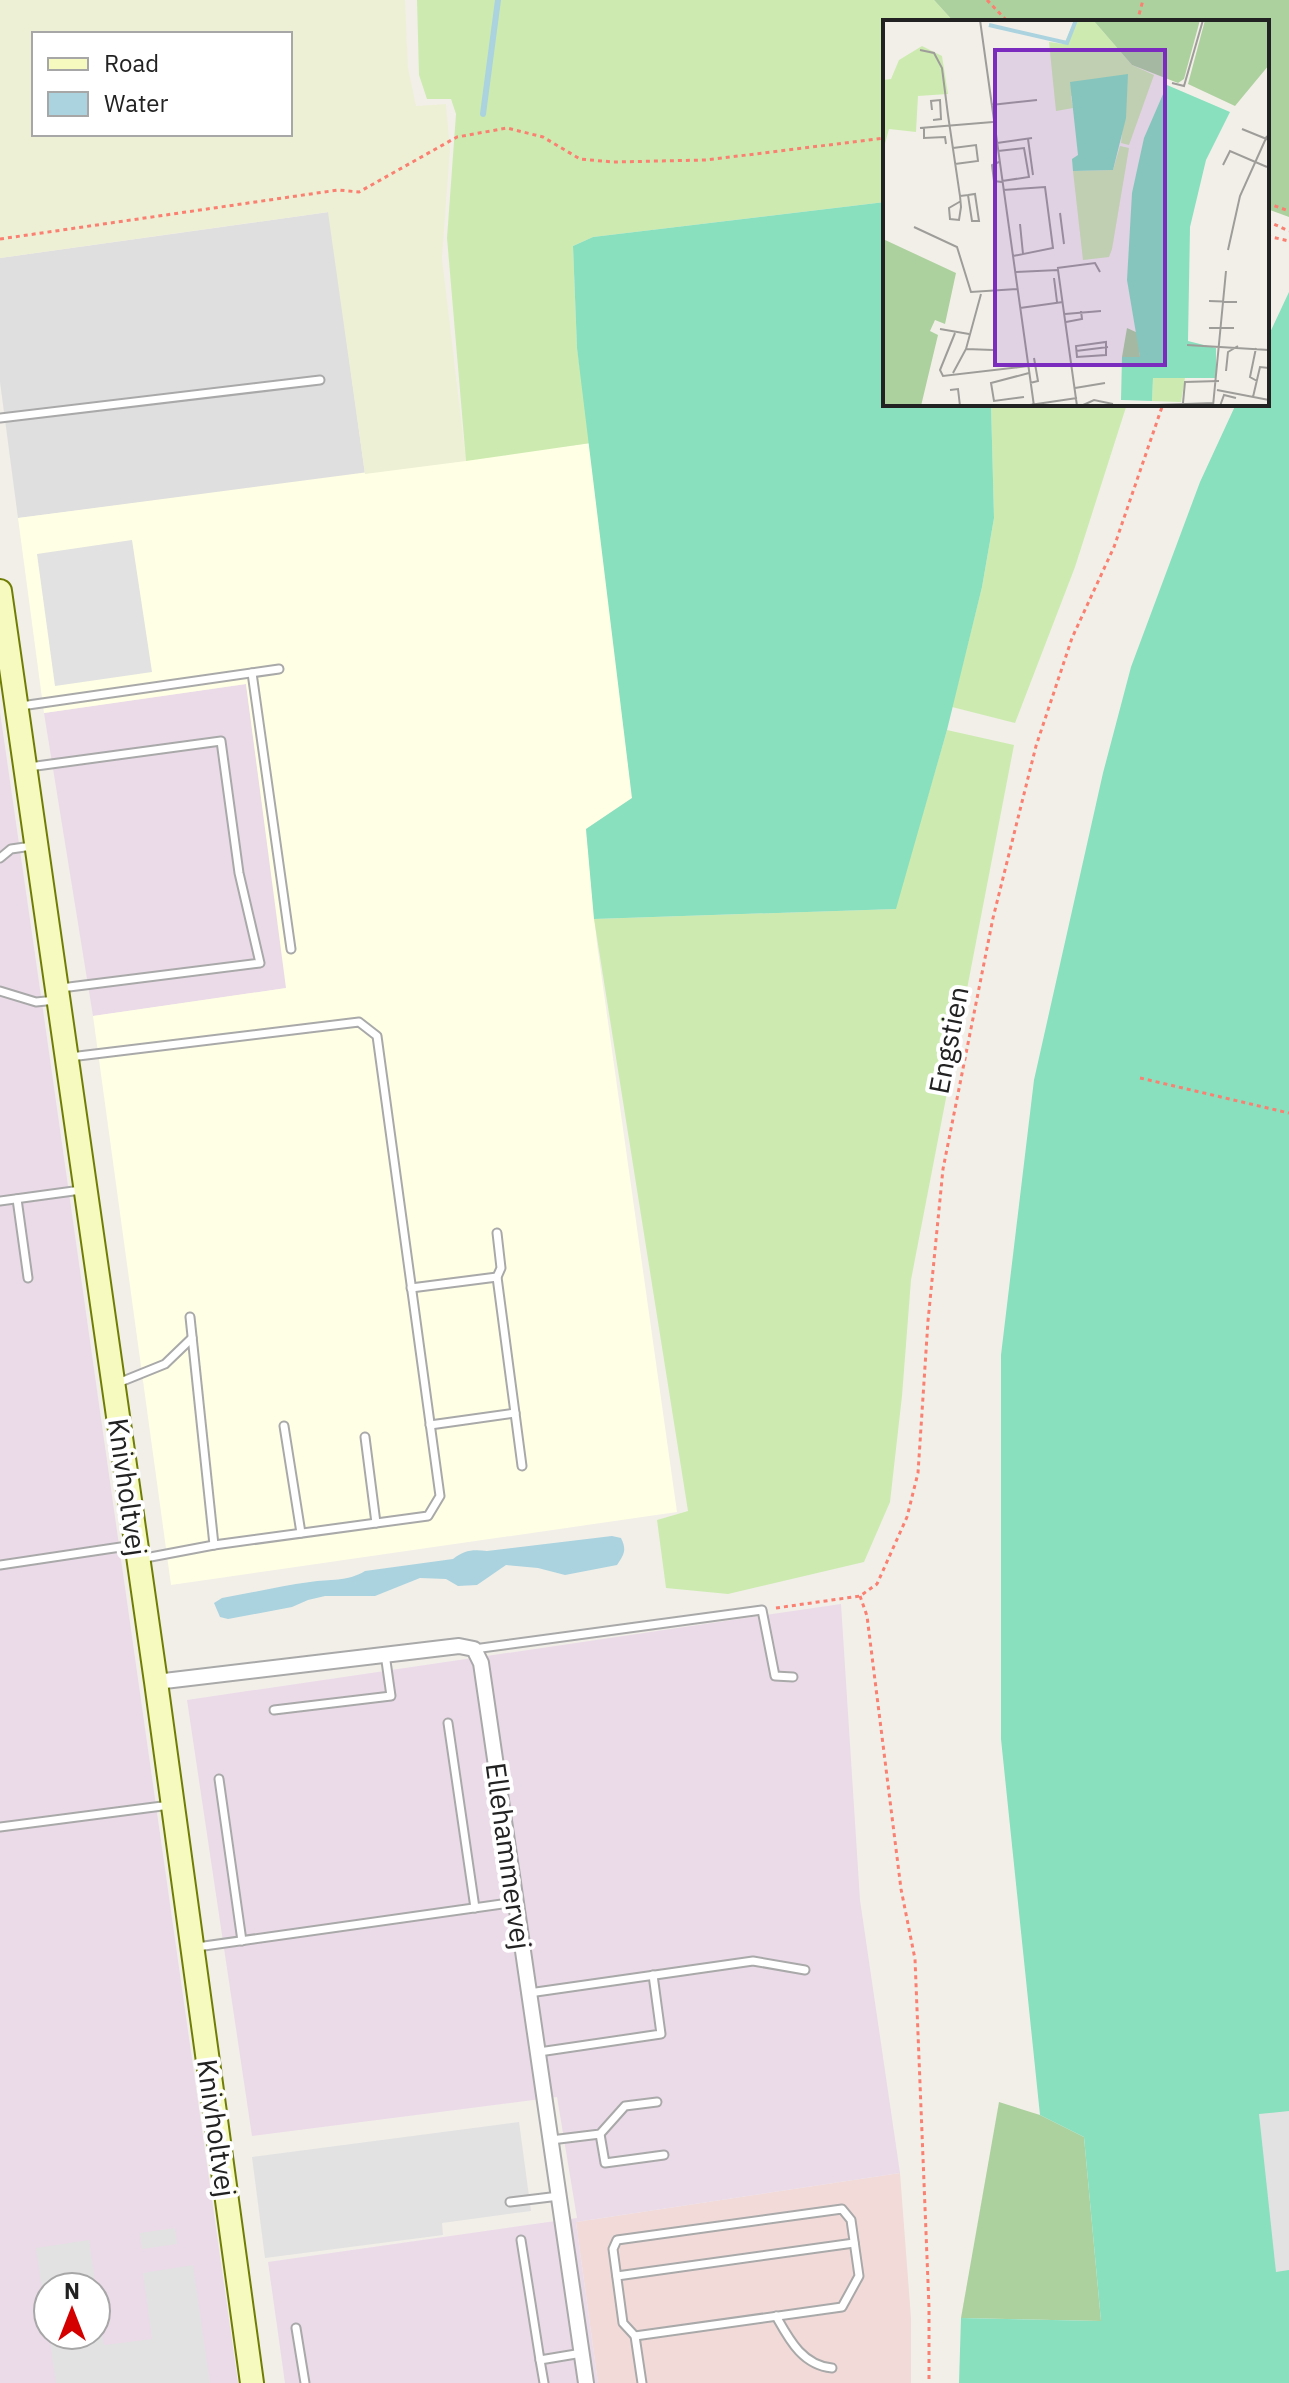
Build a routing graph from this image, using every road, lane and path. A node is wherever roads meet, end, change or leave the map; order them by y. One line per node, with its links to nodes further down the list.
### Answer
1 (987, 0): 3 (path)
2 (1143, 0): 4 (path)
3 (1006, 20)
4 (1138, 20)
5 (883, 138): 11 (path)
6 (1269, 204): 7 (path)
7 (1289, 211)
8 (1269, 222): 9 (path)
9 (1289, 231)
10 (1269, 236): 12 (path)
11 (0, 239)
12 (1289, 241)
13 (320, 380): 15 (lane)
14 (1162, 406): 49 (path, Engstien)
15 (0, 418)
16 (0, 591): 19 (street, Knivholtvej)
17 (279, 669): 18 (lane)
18 (252, 673): 19 (lane); 23 (lane)
19 (15, 707): 20 (street, Knivholtvej)
20 (24, 767): 21 (street, Knivholtvej); 25 (lane)
21 (35, 845): 22 (lane); 25 (street, Knivholtvej)
22 (0, 858)
23 (291, 949)
24 (0, 991): 25 (lane)
25 (56, 994): 26 (street, Knivholtvej)
26 (65, 1058): 29 (street, Knivholtvej); 35 (lane)
27 (1140, 1078): 28 (path)
28 (1289, 1113)
29 (84, 1190): 30 (lane); 38 (street, Knivholtvej)
30 (17, 1199): 31 (lane); 34 (lane)
31 (0, 1201)
32 (497, 1233): 33 (lane)
33 (497, 1277): 35 (lane); 39 (lane)
34 (28, 1278)
35 (411, 1288): 40 (lane)
36 (190, 1317): 37 (lane)
37 (192, 1338): 38 (lane); 46 (lane)
38 (113, 1385): 47 (street, Knivholtvej)
39 (515, 1413): 40 (lane); 43 (lane)
40 (430, 1425): 44 (lane)
41 (284, 1426): 45 (lane)
42 (365, 1437): 44 (lane)
43 (522, 1466)
44 (376, 1523): 45 (lane)
45 (301, 1533): 46 (lane)
46 (214, 1545): 47 (lane)
47 (137, 1552): 48 (lane); 54 (street, Knivholtvej)
48 (0, 1565)
49 (860, 1596): 50 (path); 88 (path)
50 (762, 1610): 51 (lane); 53 (lane)
51 (474, 1649): 52 (street); 60 (street, Ellehammervej)
52 (385, 1654): 54 (street); 55 (lane)
53 (793, 1677)
54 (156, 1682): 58 (street, Knivholtvej)
55 (274, 1710)
56 (448, 1723): 61 (lane)
57 (219, 1779): 62 (lane)
58 (172, 1805): 59 (lane); 63 (street, Knivholtvej)
59 (0, 1827)
60 (516, 1902): 61 (lane); 66 (street, Ellehammervej)
61 (475, 1908): 62 (lane)
62 (242, 1941): 63 (lane)
63 (192, 1948): 83 (street, Knivholtvej)
64 (805, 1970): 65 (lane)
65 (653, 1975): 66 (lane); 67 (lane)
66 (529, 1993): 67 (street, Ellehammervej)
67 (539, 2052): 70 (street, Ellehammervej)
68 (657, 2102): 69 (lane)
69 (600, 2134): 70 (lane); 71 (lane)
70 (551, 2140): 72 (street, Ellehammervej)
71 (664, 2155)
72 (559, 2196): 73 (lane); 80 (street, Ellehammervej)
73 (510, 2202)
74 (521, 2240): 81 (lane)
75 (854, 2243): 76 (lane); 76 (lane); 77 (lane)
76 (617, 2276): 79 (lane)
77 (776, 2316): 79 (lane); 82 (lane)
78 (296, 2328): 84 (lane)
79 (635, 2336): 87 (lane)
80 (582, 2353): 81 (lane); 86 (street, Ellehammervej)
81 (540, 2360): 85 (lane)
82 (832, 2368)
83 (252, 2383)
84 (305, 2383)
85 (544, 2383)
86 (586, 2383)
87 (642, 2383)
88 (929, 2383)

